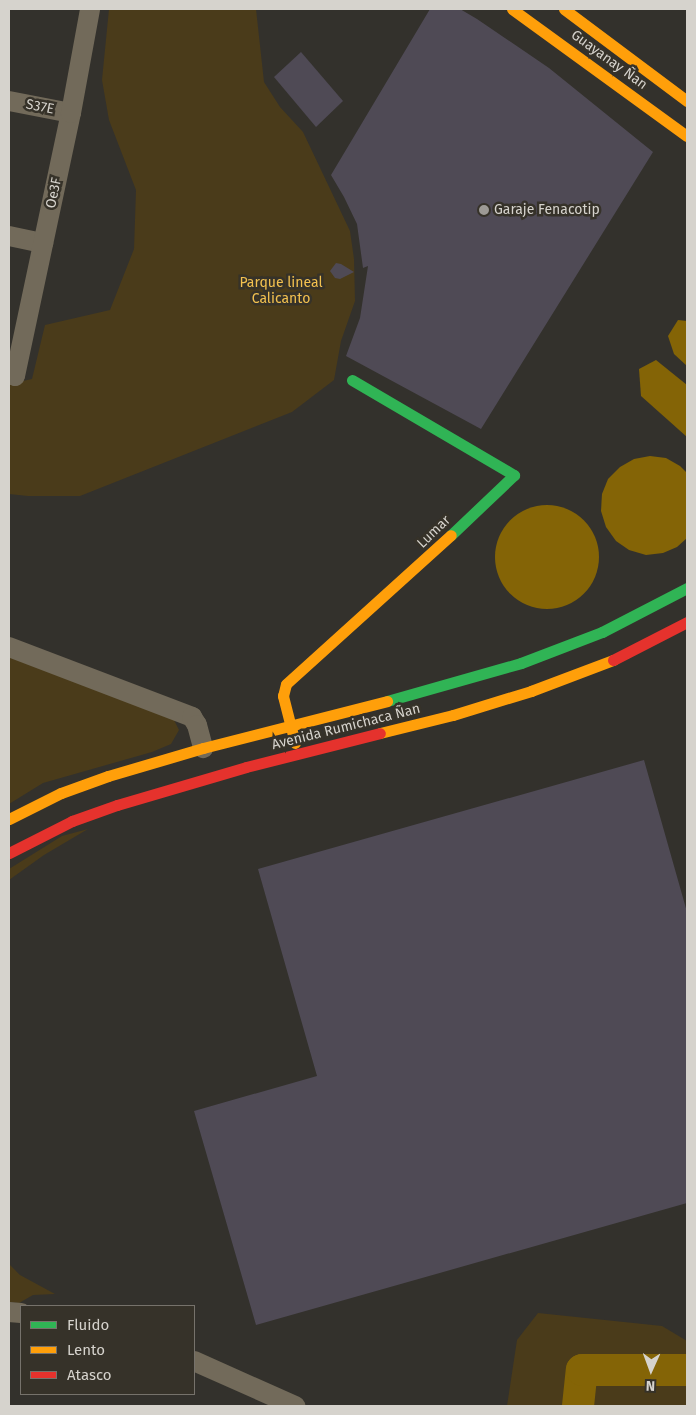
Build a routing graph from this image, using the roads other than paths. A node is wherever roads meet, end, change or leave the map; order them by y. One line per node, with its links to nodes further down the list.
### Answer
1 (90, 9): 6 (street, Oe3F)
2 (512, 9): 7 (main road, Guayanay Ñan)
3 (564, 9): 5 (main road, Guayanay Ñan)
4 (9, 101): 6 (street, S37E)
5 (687, 101)
6 (71, 113): 9 (street, Oe3F)
7 (687, 135)
8 (9, 236): 9 (street)
9 (43, 243): 10 (street, Oe3F)
10 (12, 375)
11 (352, 380): 15 (main road, Lumar)
12 (687, 588): 15 (main road, Avenida Rumichaca Ñan)
13 (687, 622): 17 (main road, Avenida Rumichaca Ñan)
14 (9, 647): 16 (street)
15 (290, 725): 16 (main road, Avenida Rumichaca Ñan); 17 (main road, Lumar)
16 (203, 748): 18 (main road, Avenida Rumichaca Ñan)
17 (299, 754): 19 (main road, Avenida Rumichaca Ñan)
18 (9, 819)
19 (9, 853)
20 (195, 1362): 21 (street)
21 (295, 1406)

